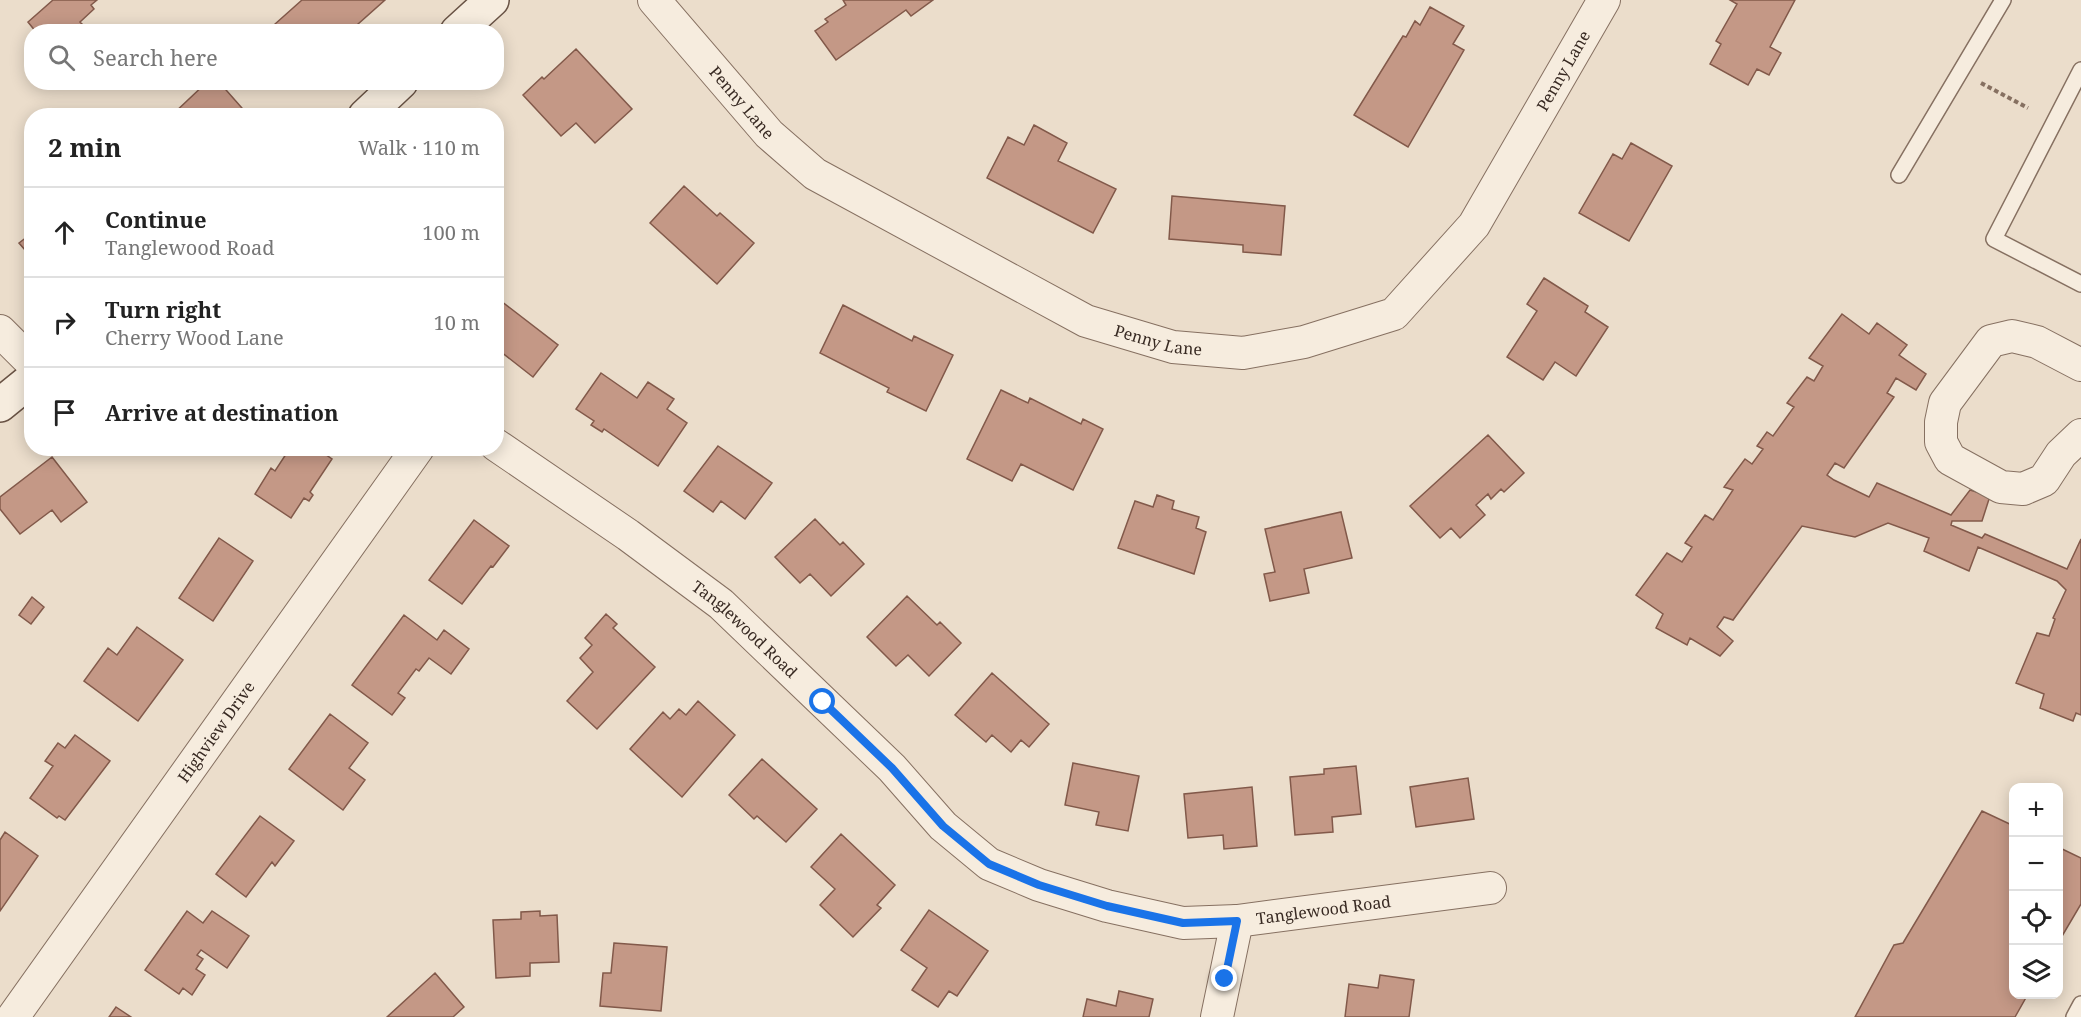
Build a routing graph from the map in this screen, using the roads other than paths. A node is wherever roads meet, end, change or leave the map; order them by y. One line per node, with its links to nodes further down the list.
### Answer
1 (492, 0): 5 (street)
2 (654, 0): 3 (street, Penny Lane)
3 (1604, 0)
4 (2003, 0): 9 (lane)
5 (466, 24)
6 (2081, 70): 10 (lane)
7 (393, 90): 8 (street)
8 (373, 108)
9 (1899, 175)
10 (2081, 284)
11 (0, 331): 12 (street)
12 (24, 355)
13 (2081, 365): 16 (street)
14 (24, 386): 15 (street)
15 (0, 405)
16 (2081, 435)
17 (504, 450): 20 (street, Tanglewood Road)
18 (412, 456): 22 (street, Highview Drive)
19 (1490, 888): 20 (street, Tanglewood Road)
20 (1237, 921): 23 (street)
21 (2081, 1004): 24 (lane)
22 (13, 1017)
23 (1217, 1017)
24 (2074, 1017)

